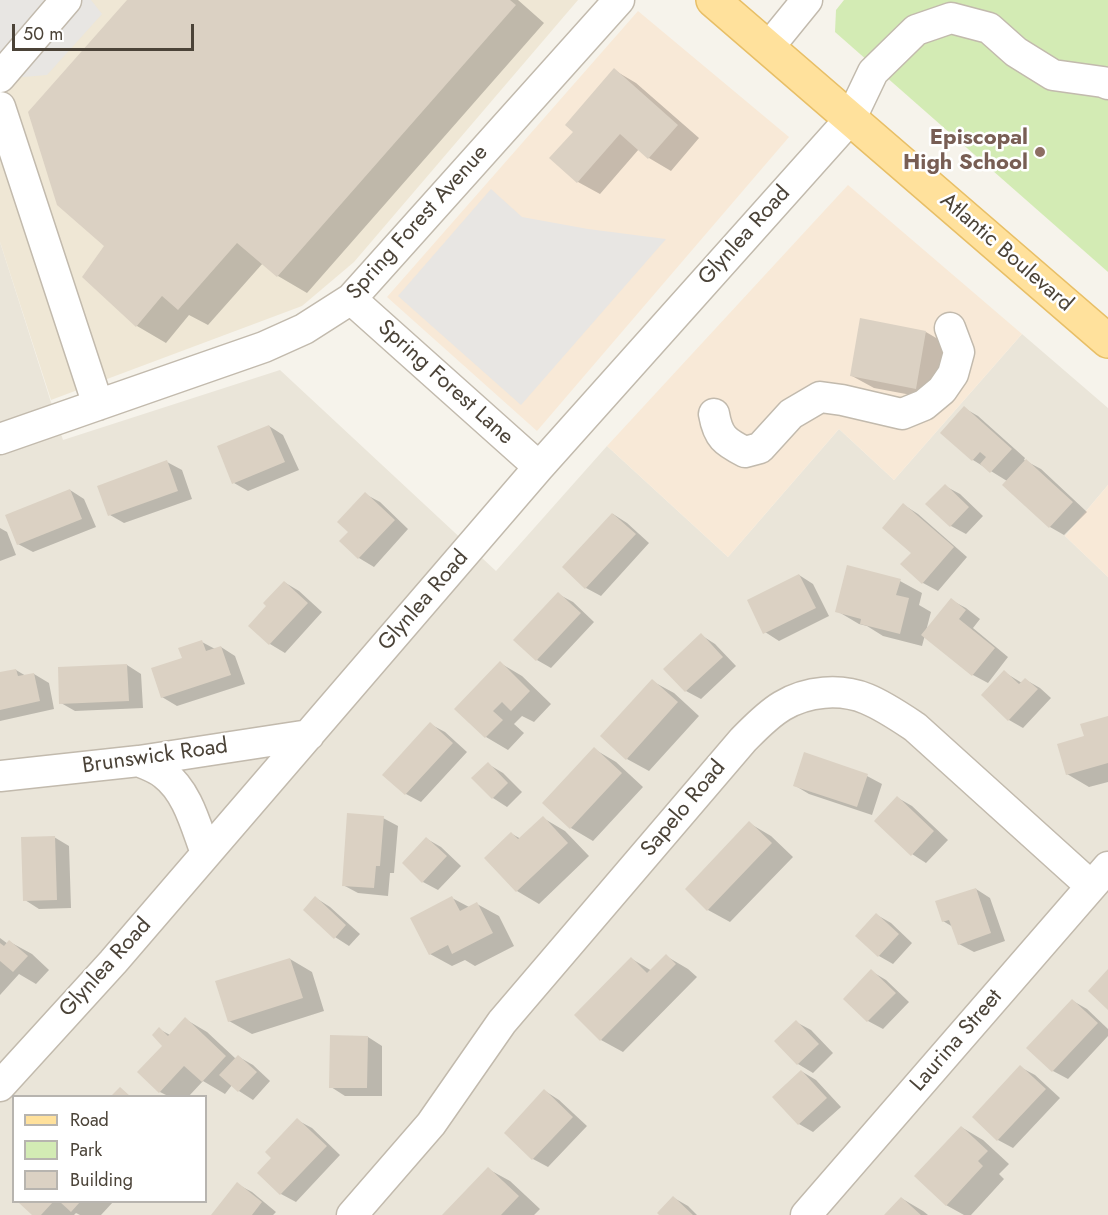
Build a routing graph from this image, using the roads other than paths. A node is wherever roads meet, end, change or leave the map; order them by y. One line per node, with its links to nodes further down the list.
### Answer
1 (66, 0): 6 (street)
2 (619, 0): 10 (street, Spring Forest Avenue)
3 (713, 0): 5 (main road, Atlantic Boulevard)
4 (807, 0): 5 (street)
5 (768, 48): 9 (main road, Atlantic Boulevard)
6 (0, 77)
7 (1108, 84): 9 (street, Glynlea Road)
8 (0, 107): 13 (street)
9 (851, 118): 12 (main road, Atlantic Boulevard); 16 (street, Glynlea Road)
10 (351, 299): 13 (street, Spring Forest Avenue); 16 (street, Spring Forest Lane)
11 (950, 328): 14 (street)
12 (1108, 341)
13 (98, 405): 15 (street, Spring Forest Avenue)
14 (714, 414)
15 (0, 439)
16 (539, 467): 17 (street, Glynlea Road)
17 (309, 735): 18 (street, Brunswick Road); 20 (street, Glynlea Road)
18 (139, 761): 19 (street, Brunswick Road); 20 (street)
19 (0, 776)
20 (206, 853): 22 (street, Glynlea Road)
21 (1100, 877): 23 (street, Sapelo Road); 24 (street, Laurina Street)
22 (0, 1086)
23 (352, 1215)
24 (806, 1215)

